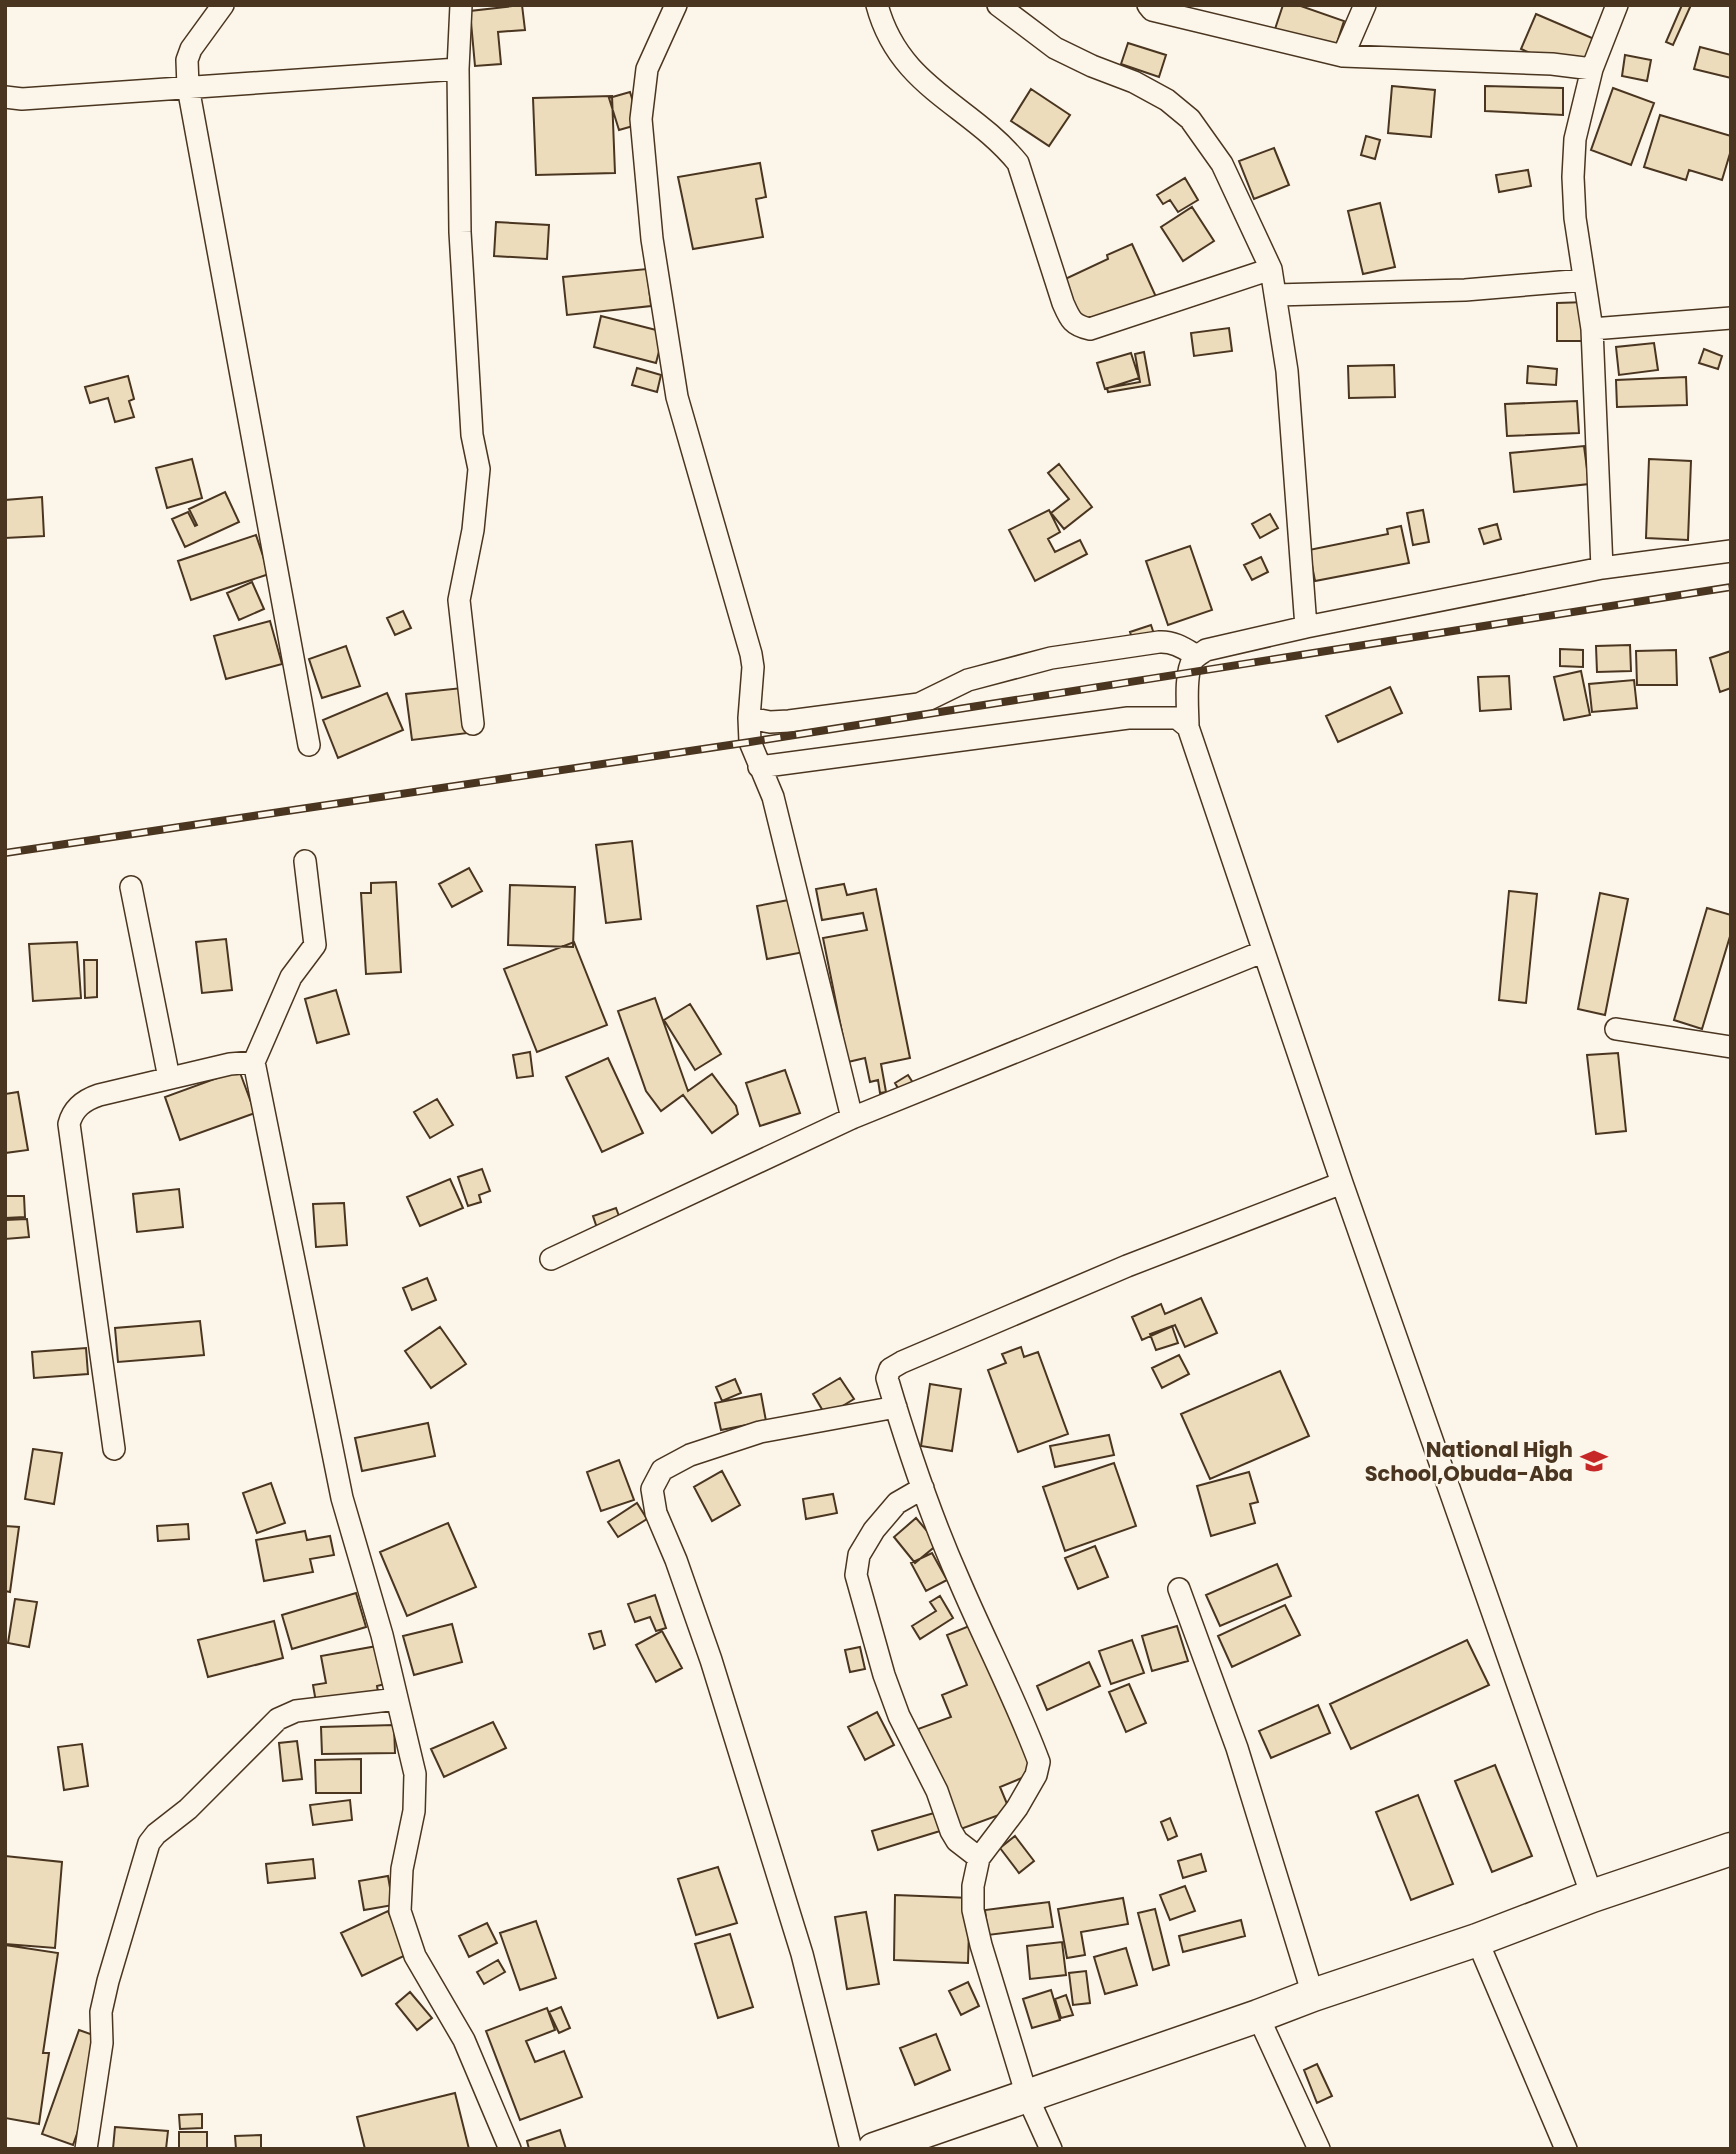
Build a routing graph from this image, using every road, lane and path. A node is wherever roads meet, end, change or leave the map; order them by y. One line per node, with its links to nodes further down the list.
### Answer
1 (223, 5): 12 (street)
2 (461, 5): 10 (street)
3 (676, 5): 23 (street)
4 (877, 5): 14 (street)
5 (998, 5): 14 (street)
6 (1148, 5): 9 (street)
7 (1365, 5): 9 (street)
8 (1617, 5): 11 (street)
9 (1343, 56): 11 (street)
10 (458, 69): 12 (street); 24 (street)
11 (1592, 69): 15 (street)
12 (188, 87): 13 (street); 26 (street)
13 (5, 97)
14 (1271, 269): 16 (street)
15 (1584, 280): 16 (street); 18 (street)
16 (1275, 295): 21 (street)
17 (1731, 318): 18 (street)
18 (1592, 328): 20 (street)
19 (1731, 551): 20 (street)
20 (1602, 568): 21 (street)
21 (1306, 627): 22 (street)
22 (1197, 656): 23 (street); 25 (street)
23 (749, 718): 27 (street)
24 (473, 724)
25 (1188, 727): 27 (street); 30 (street)
26 (309, 745)
27 (759, 767): 35 (street)
28 (305, 861): 33 (street)
29 (131, 887): 34 (street)
30 (1262, 952): 35 (street); 36 (street)
31 (1616, 1029): 32 (street)
32 (1731, 1047)
33 (254, 1062): 34 (street); 42 (street)
34 (169, 1078): 39 (street)
35 (852, 1118): 37 (street)
36 (1342, 1183): 38 (street); 45 (street)
37 (551, 1259)
38 (896, 1407): 40 (street); 52 (street)
39 (114, 1449)
40 (923, 1488): 44 (street); 44 (street)
41 (1179, 1589): 47 (street)
42 (397, 1699): 50 (street); 51 (street)
43 (1731, 1849): 45 (highway)
44 (979, 1858): 49 (street)
45 (1592, 1896): 46 (highway)
46 (1477, 1940): 47 (highway); 56 (street)
47 (1313, 1995): 48 (highway)
48 (1258, 2016): 49 (highway); 55 (street)
49 (1027, 2096): 53 (highway); 54 (street)
50 (86, 2149)
51 (510, 2149)
52 (851, 2149)
53 (874, 2149)
54 (1051, 2149)
55 (1319, 2149)
56 (1566, 2149)

